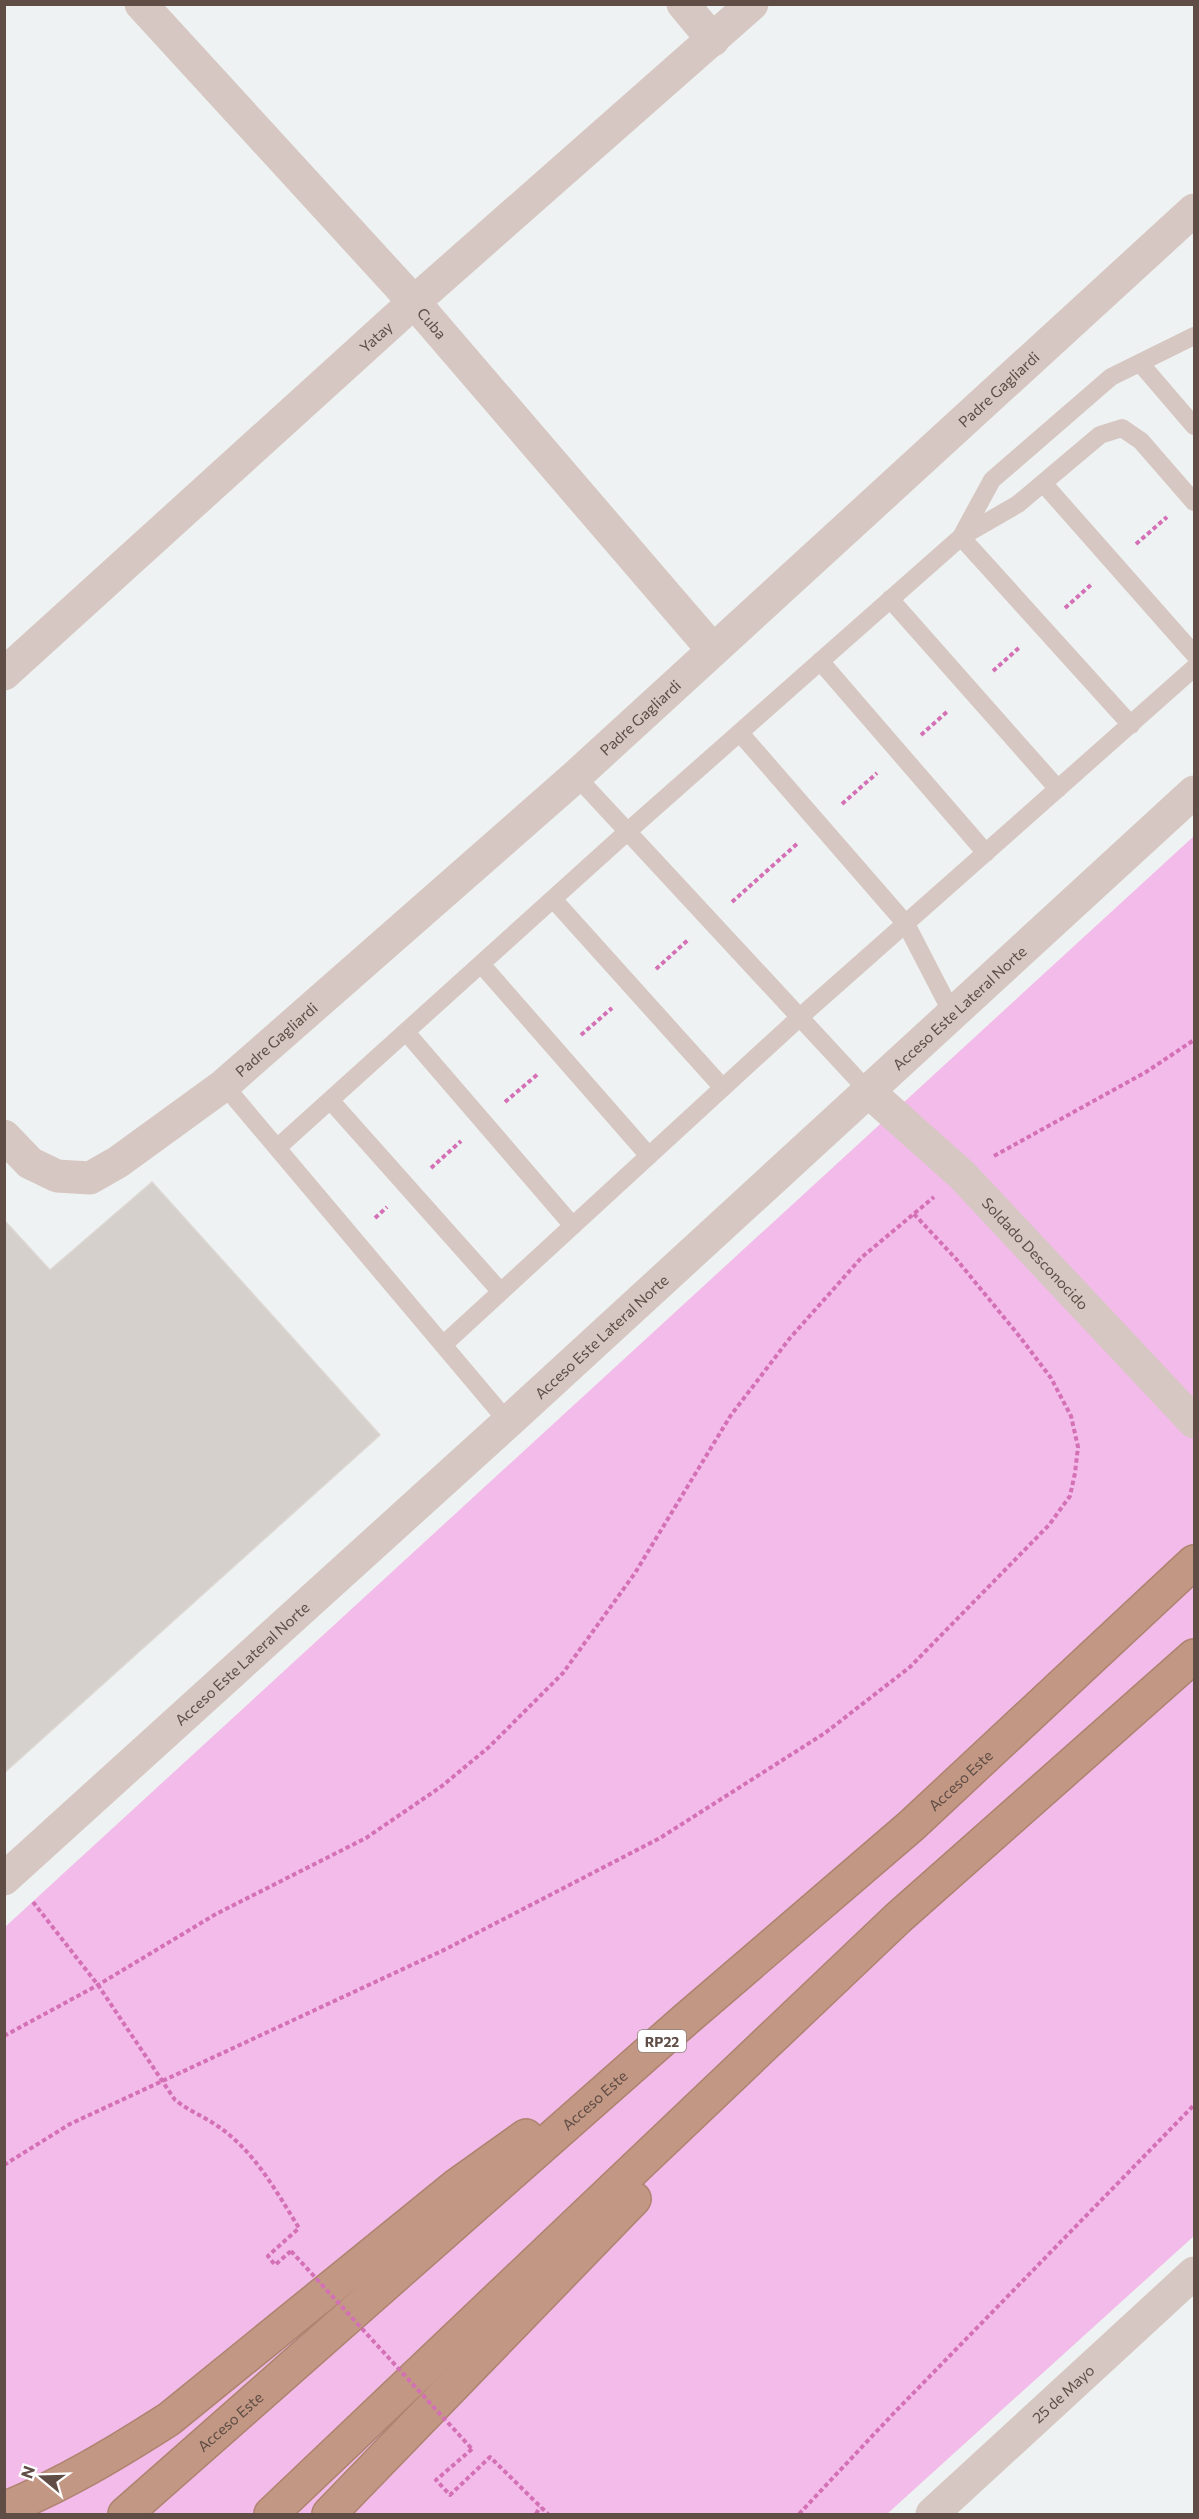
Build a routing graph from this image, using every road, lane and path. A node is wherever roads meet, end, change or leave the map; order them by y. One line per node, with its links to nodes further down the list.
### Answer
1 (141, 4): 6 (street, Cuba)
2 (683, 4): 4 (street)
3 (752, 4): 4 (street, Yatay)
4 (713, 40): 6 (street, Yatay)
5 (1194, 210): 16 (street, Padre Gagliardi)
6 (414, 302): 16 (street, Cuba); 20 (street, Yatay)
7 (1194, 336): 8 (lane)
8 (1140, 363): 9 (lane); 12 (lane)
9 (1194, 426)
10 (1043, 483): 11 (lane); 12 (lane); 13 (lane)
11 (1192, 499): 13 (path)
12 (961, 537): 14 (lane); 15 (lane)
13 (1114, 564): 15 (path); 17 (lane)
14 (890, 599): 18 (lane); 21 (lane)
15 (1042, 627): 21 (path); 22 (lane)
16 (712, 650): 25 (street, Padre Gagliardi)
17 (1194, 654)
18 (820, 662): 23 (lane); 24 (lane)
19 (1194, 668): 22 (lane)
20 (4, 674)
21 (971, 690): 24 (path); 26 (lane)
22 (1131, 725): 26 (lane)
23 (740, 733): 28 (lane); 29 (lane)
24 (900, 753): 28 (path); 30 (lane)
25 (576, 776): 29 (lane); 41 (street, Padre Gagliardi)
26 (1058, 789): 30 (lane)
27 (1194, 792): 36 (street, Acceso Este Lateral Norte)
28 (820, 824): 32 (path); 33 (lane)
29 (627, 832): 31 (lane); 32 (lane)
30 (986, 853): 33 (lane)
31 (553, 899): 34 (lane); 35 (lane)
32 (711, 921): 35 (path); 37 (lane)
33 (906, 924): 36 (lane); 37 (lane)
34 (481, 964): 38 (lane); 40 (lane)
35 (634, 989): 40 (path); 42 (lane)
36 (953, 1015): 43 (street, Acceso Este Lateral Norte)
37 (800, 1017): 42 (lane); 43 (lane)
38 (406, 1032): 44 (lane); 45 (lane)
39 (1194, 1040): 49 (path)
40 (560, 1054): 45 (path); 48 (lane)
41 (224, 1085): 46 (street, Padre Gagliardi); 47 (lane)
42 (723, 1088): 48 (lane)
43 (869, 1092): 49 (street, Soldado Desconocido); 56 (street, Acceso Este Lateral Norte)
44 (330, 1100): 47 (lane); 50 (lane)
45 (483, 1122): 50 (path); 52 (lane)
46 (4, 1136)
47 (277, 1148): 53 (lane)
48 (649, 1156): 52 (lane)
49 (962, 1176): 51 (path); 57 (street, Soldado Desconocido)
50 (408, 1188): 53 (path); 54 (lane)
51 (914, 1214): 62 (path); 65 (path)
52 (573, 1226): 54 (lane)
53 (352, 1238): 55 (lane)
54 (501, 1292): 55 (lane)
55 (443, 1345): 56 (lane)
56 (508, 1422): 60 (street, Acceso Este Lateral Norte)
57 (1194, 1422)
58 (1194, 1562): 63 (highway, Acceso Este / RP22)
59 (1194, 1656): 61 (highway)
60 (8, 1876): 62 (path)
61 (898, 1918): 72 (highway); 73 (highway)
62 (98, 1986): 64 (path); 65 (path)
63 (685, 2020): 70 (highway); 71 (highway, Acceso Este / RP22)
64 (4, 2036)
65 (162, 2081): 67 (path); 69 (path, bridge)
66 (1194, 2105): 76 (path)
67 (4, 2165)
68 (1194, 2273): 77 (street, 25 de Mayo)
69 (540, 2507): 74 (path); 75 (path)
70 (4, 2509)
71 (125, 2514)
72 (271, 2514)
73 (329, 2514)
74 (536, 2514)
75 (548, 2514)
76 (799, 2514)
77 (932, 2514)

